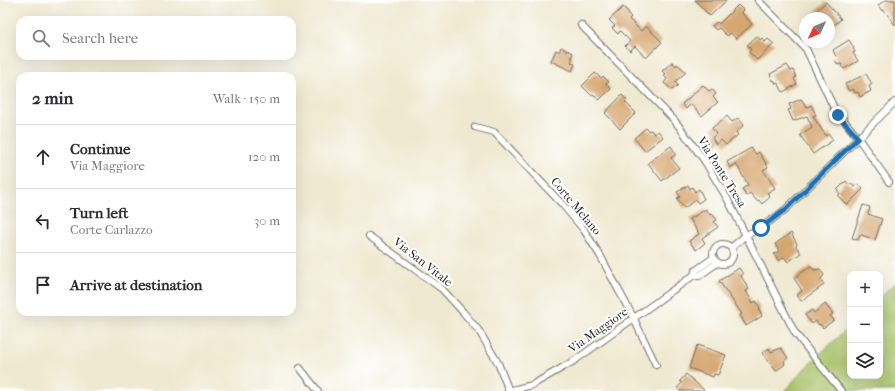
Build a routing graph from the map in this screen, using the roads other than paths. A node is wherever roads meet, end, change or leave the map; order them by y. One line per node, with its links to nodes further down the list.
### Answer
1 (758, 0): 5 (street)
2 (581, 25): 8 (street, Via Ponte Tresa)
3 (895, 102): 5 (street)
4 (475, 127): 11 (street, Corte Melano)
5 (858, 138): 6 (street); 8 (street)
6 (889, 182)
7 (370, 236): 15 (street, Via San Vitale)
8 (746, 236): 9 (street); 16 (street, Via Ponte Tresa)
9 (731, 248): 10 (street); 10 (street)
10 (715, 260): 11 (street, Via Maggiore)
11 (634, 319): 12 (street, Corte Melano); 15 (street, Via Maggiore)
12 (656, 365)
13 (300, 368): 14 (street)
14 (318, 391)
15 (508, 391)
16 (841, 391)

